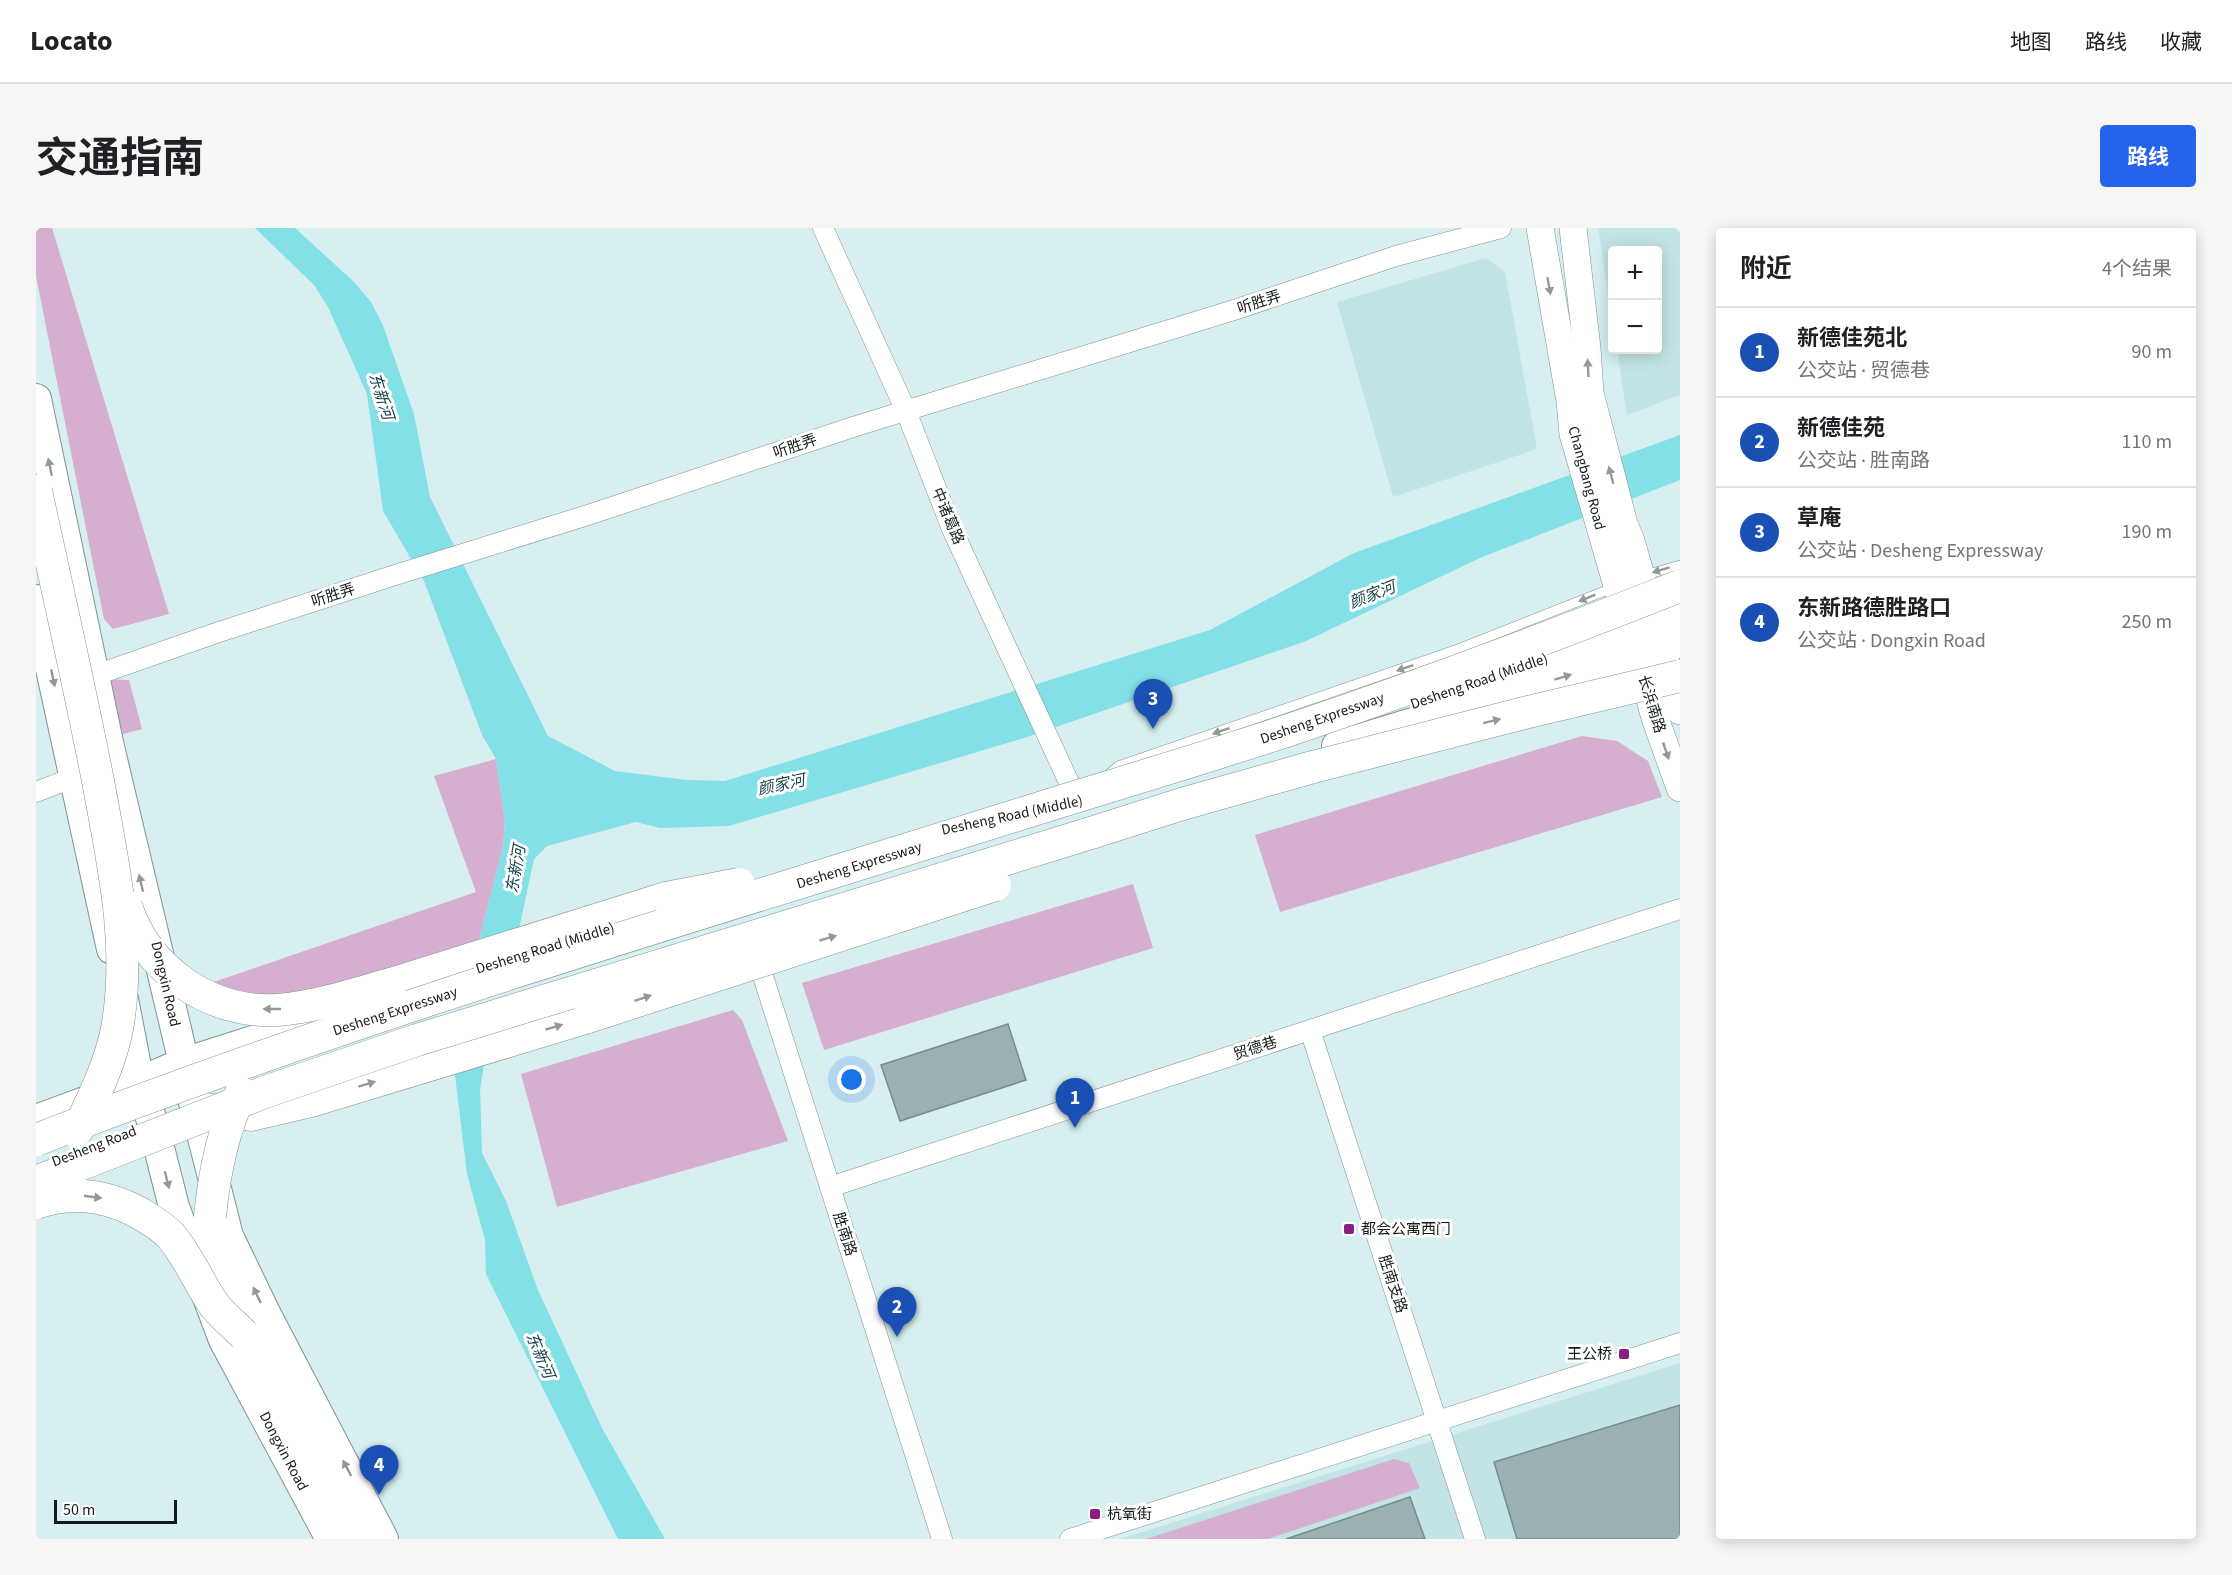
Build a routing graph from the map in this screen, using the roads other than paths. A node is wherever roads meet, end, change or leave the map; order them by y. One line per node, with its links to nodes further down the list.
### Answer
1 (823, 228): 6 (street, 中诸葛路)
2 (1501, 228): 6 (street, 听胜弄)
3 (1540, 228): 9 (main road, Changbang Road, one-way to 9)
4 (1573, 228): 9 (main road, Changbang Road, one-way to 4)
5 (36, 399): 13 (main road, Dongxin Road, one-way to 5)
6 (906, 411): 13 (street, 听胜弄); 19 (street, 中诸葛路)
7 (36, 491): 22 (highway, bridge)
8 (1680, 565): 9 (lane, one-way to 9)
9 (1629, 581): 12 (main road, Changbang Road); 19 (lane, one-way to 19)
10 (1680, 586): 21 (highway, Desheng Expressway, bridge)
11 (36, 600): 16 (main road, Dongxin Road, one-way to 16)
12 (1660, 637): 15 (main road, 长浜南路); 17 (main road, 长浜南路, one-way to 17); 19 (main road, Desheng Road (Middle)); 24 (main road, Desheng Road (Middle), one-way to 12)
13 (93, 676): 27 (main road, Dongxin Road, one-way to 13)
14 (1680, 676): 20 (highway, one-way to 14, bridge)
15 (1680, 711)
16 (75, 777): 18 (street); 28 (main road, Dongxin Road)
17 (1680, 788)
18 (36, 792)
19 (1078, 802): 27 (main road, Desheng Road (Middle))
20 (1091, 833): 29 (highway, one-way to 20, bridge); 34 (highway, bridge)
21 (899, 852): 25 (highway, bridge); 32 (highway, Desheng Expressway, bridge)
22 (116, 875): 25 (highway, one-way to 22, bridge); 33 (highway, bridge)
23 (1680, 909): 26 (street, 贸德巷)
24 (748, 928): 29 (main road, Desheng Road (Middle)); 35 (street, 胜南路)
25 (391, 984): 37 (highway, bridge)
26 (1310, 1030): 35 (street, 贸德巷); 39 (street, 胜南支路)
27 (183, 1063): 28 (main road, Desheng Road (Middle)); 29 (main road, Dongxin Road)
28 (139, 1082): 30 (main road); 31 (main road, Dongxin Road)
29 (197, 1108): 31 (main road, Desheng Road (Middle)); 42 (main road, Dongxin Road, one-way to 29)
30 (36, 1120)
31 (153, 1124): 33 (main road, Desheng Road); 40 (main road, Dongxin Road, one-way to 40)
32 (36, 1140)
33 (36, 1169)
34 (36, 1182)
35 (830, 1187): 43 (street, 胜南路)
36 (36, 1203): 37 (highway, one-way to 37, bridge)
37 (244, 1335): 41 (highway)
38 (1680, 1343): 39 (street)
39 (1439, 1422): 44 (street); 45 (street, 胜南支路)
40 (331, 1539)
41 (354, 1539)
42 (383, 1539)
43 (942, 1539)
44 (1070, 1539)
45 (1475, 1539)

